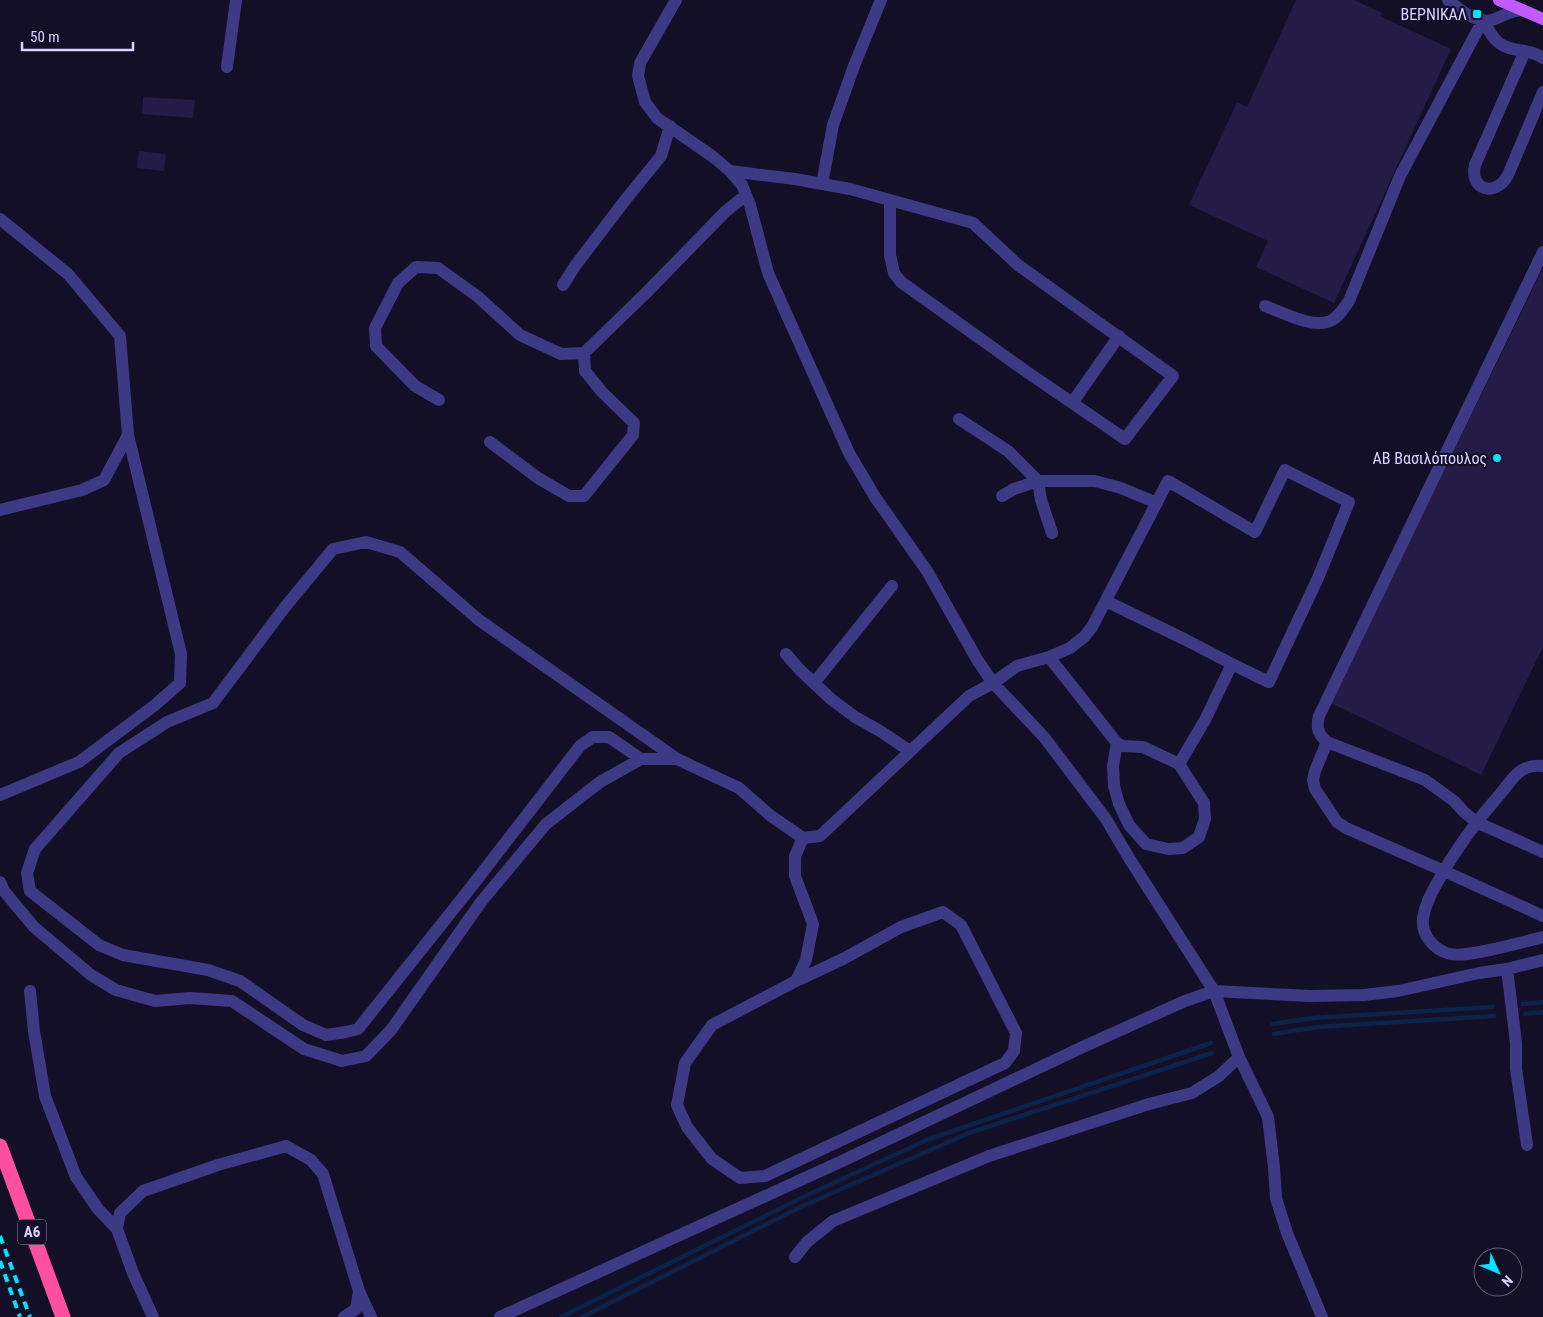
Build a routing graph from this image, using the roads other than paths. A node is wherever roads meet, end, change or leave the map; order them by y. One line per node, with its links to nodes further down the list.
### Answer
1 (236, 0): 11 (street)
2 (676, 0): 13 (street)
3 (881, 0): 15 (street)
4 (1448, 0): 7 (street)
5 (1499, 0): 6 (main road)
6 (1522, 10): 7 (street); 8 (main road)
7 (1483, 20): 9 (street); 21 (street)
8 (1543, 20)
9 (1525, 51): 10 (street); 12 (street)
10 (1543, 58)
11 (227, 67)
12 (1543, 92)
13 (670, 126): 14 (street); 20 (street)
14 (730, 171): 15 (street); 16 (street)
15 (822, 184): 17 (street)
16 (746, 195): 23 (street); 39 (street)
17 (890, 200): 22 (street); 25 (street)
18 (0, 219): 27 (street)
19 (1543, 252): 41 (street)
20 (563, 285)
21 (1265, 306)
22 (1119, 336): 25 (street); 25 (street)
23 (584, 353): 24 (street); 28 (street)
24 (439, 400)
25 (1072, 403)
26 (959, 419): 29 (street)
27 (128, 434): 32 (street); 48 (street)
28 (490, 442)
29 (1038, 481): 30 (street); 31 (street); 33 (street)
30 (1002, 496)
31 (1157, 502): 35 (street); 38 (street)
32 (0, 510)
33 (1052, 533)
34 (892, 586): 40 (street)
35 (1106, 601): 37 (street); 38 (street)
36 (786, 654): 40 (street)
37 (1049, 657): 39 (street); 42 (street)
38 (1232, 664): 46 (street)
39 (993, 683): 43 (street); 62 (street)
40 (814, 684): 43 (street)
41 (1327, 742): 49 (street); 52 (street)
42 (1117, 743): 46 (street); 46 (street)
43 (910, 751): 50 (street)
44 (641, 759): 45 (street); 45 (street); 53 (street)
45 (677, 759): 50 (street)
46 (1179, 764)
47 (1543, 766): 49 (street)
48 (0, 795)
49 (1476, 822): 51 (street); 52 (street)
50 (803, 838): 60 (street)
51 (1543, 852)
52 (1444, 871): 54 (street); 56 (street)
53 (0, 882)
54 (1543, 916)
55 (1543, 937): 56 (street)
56 (1469, 954): 59 (street)
57 (1543, 960): 58 (street)
58 (1507, 969): 59 (street); 64 (street)
59 (1479, 973): 62 (street)
60 (796, 981): 60 (street)
61 (30, 991): 66 (street)
62 (1214, 991): 63 (street); 73 (street)
63 (1239, 1057): 67 (street); 74 (street)
64 (1527, 1145)
65 (0, 1146): 69 (highway, Α6)
66 (117, 1229): 68 (street); 70 (street)
67 (795, 1257)
68 (359, 1292): 71 (street); 72 (street)
69 (63, 1317)
70 (153, 1317)
71 (344, 1317)
72 (371, 1317)
73 (500, 1317)
74 (1322, 1317)

